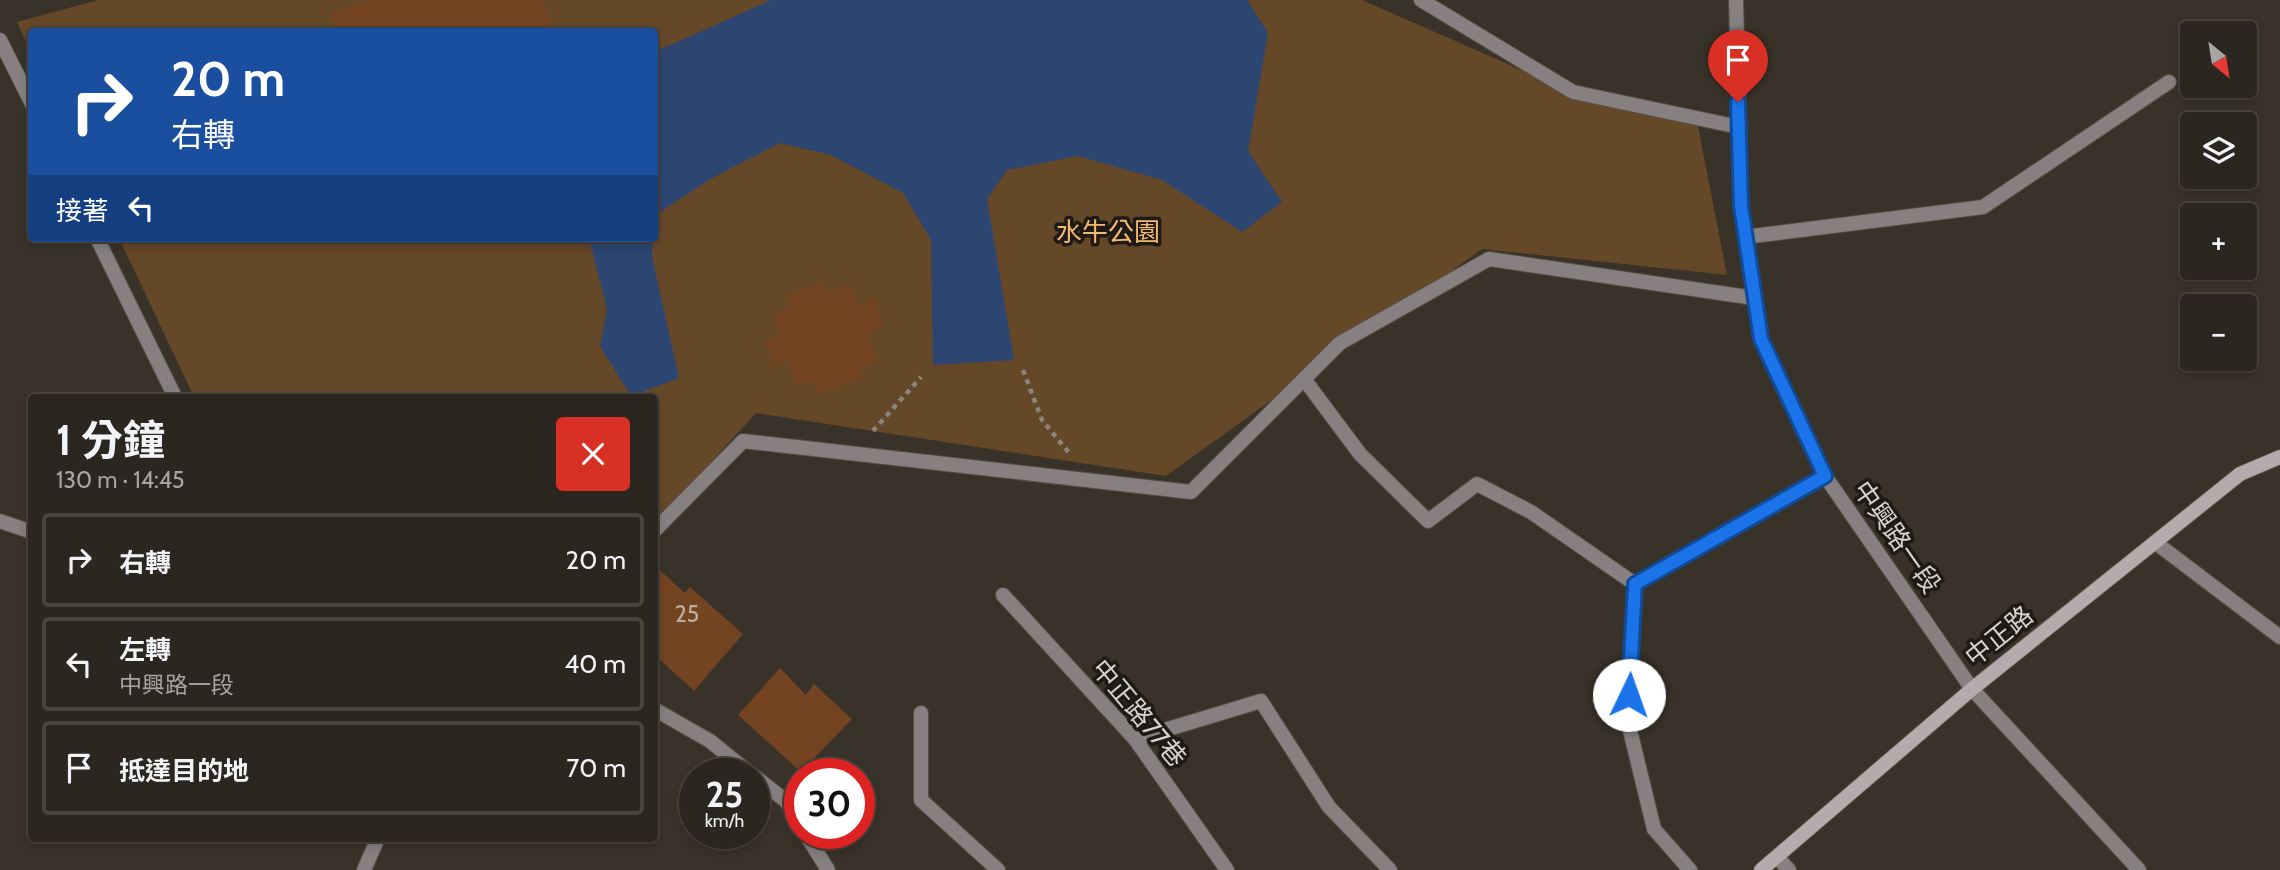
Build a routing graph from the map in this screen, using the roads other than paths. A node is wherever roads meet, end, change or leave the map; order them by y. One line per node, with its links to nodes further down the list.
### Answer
1 (1421, 0): 6 (street)
2 (1736, 0): 6 (street, 中興路一段)
3 (0, 40): 5 (street)
4 (2169, 82): 7 (street)
5 (28, 96)
6 (1739, 127): 7 (street, 中興路一段)
7 (1745, 237): 9 (street, 中興路一段)
8 (99, 242): 11 (street)
9 (1754, 298): 10 (street); 13 (street, 中興路一段)
10 (1304, 379): 15 (street); 18 (street)
11 (174, 394)
12 (2280, 457): 17 (street, 中正路)
13 (1825, 476): 18 (street); 21 (street, 中興路一段)
14 (0, 521): 16 (street)
15 (658, 527)
16 (28, 531)
17 (2156, 542): 20 (street); 21 (street, 中正路)
18 (1635, 584): 36 (street)
19 (1003, 595): 24 (street, 中正路77巷)
20 (2280, 636)
21 (1972, 689): 30 (street, 中正路); 39 (street, 中興路一段)
22 (658, 711): 25 (street)
23 (921, 713): 33 (street)
24 (1135, 739): 34 (street, 中正路77巷); 35 (street)
25 (732, 758)
26 (770, 788): 27 (street)
27 (784, 799)
28 (376, 842): 31 (street)
29 (815, 849): 32 (street)
30 (1777, 857): 37 (street, 中正路); 38 (street)
31 (365, 870)
32 (828, 870)
33 (998, 870)
34 (1227, 870)
35 (1390, 870)
36 (1690, 870)
37 (1761, 870)
38 (1789, 870)
39 (2139, 870)

